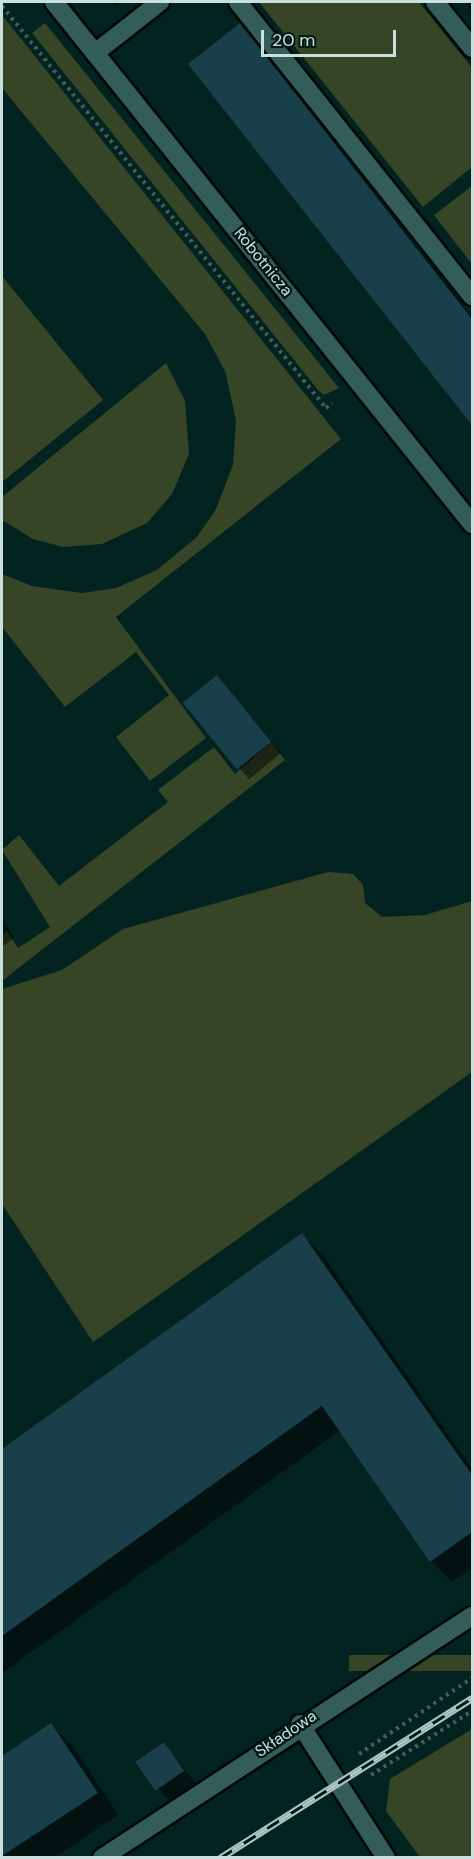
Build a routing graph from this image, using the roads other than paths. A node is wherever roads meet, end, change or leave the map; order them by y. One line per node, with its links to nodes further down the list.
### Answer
1 (54, 2): 6 (street, Robotnicza)
2 (160, 2): 6 (street)
3 (238, 2): 7 (street)
4 (435, 2): 5 (street)
5 (472, 48)
6 (95, 53): 8 (street, Robotnicza)
7 (472, 296)
8 (472, 524)
9 (472, 1616): 10 (street, Składowa)
10 (300, 1724): 11 (street, Składowa); 12 (street)
11 (102, 1857)
12 (386, 1857)

